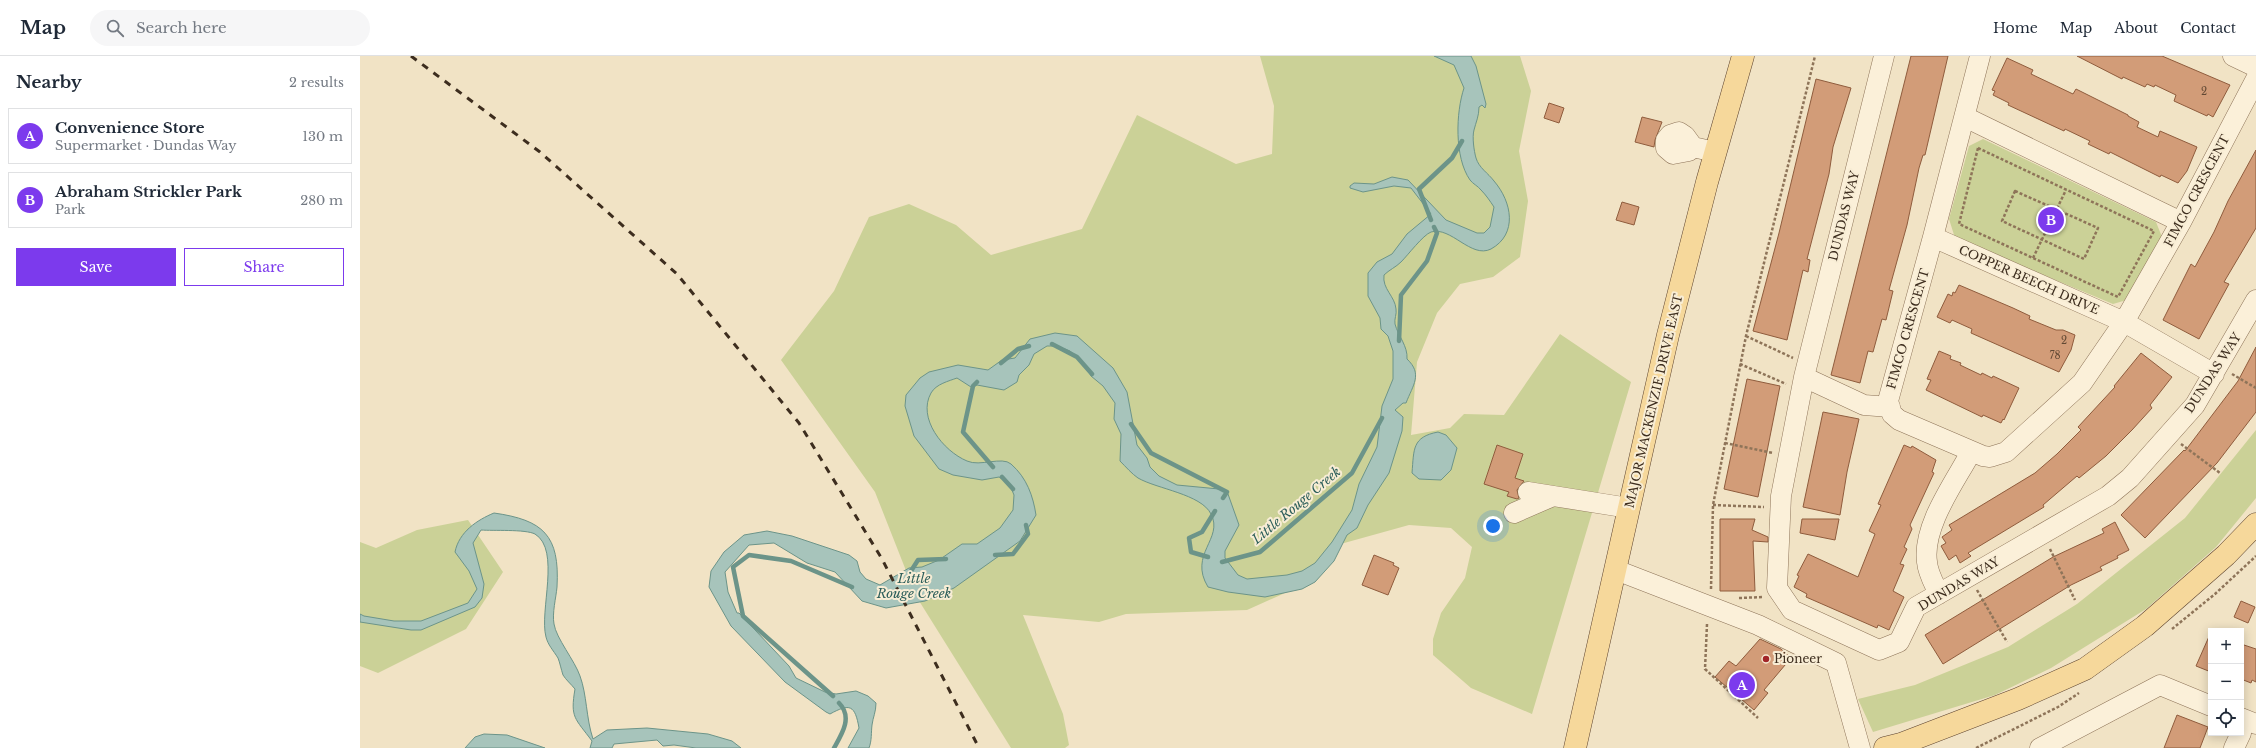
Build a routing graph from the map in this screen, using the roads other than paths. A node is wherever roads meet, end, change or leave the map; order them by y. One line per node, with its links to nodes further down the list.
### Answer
1 (1743, 56): 9 (main road, MAJOR MACKENZIE DRIVE EAST)
2 (1884, 56): 15 (street, DUNDAS WAY)
3 (1980, 56): 7 (street, FIMCO CRESCENT)
4 (2233, 56): 5 (street)
5 (2256, 67)
6 (2256, 79): 10 (street, FIMCO CRESCENT)
7 (1965, 117): 10 (street); 11 (street, FIMCO CRESCENT)
8 (1692, 147): 9 (street)
9 (1715, 152): 20 (main road, MAJOR MACKENZIE DRIVE EAST)
10 (2181, 222): 13 (street, FIMCO CRESCENT)
11 (1933, 237): 13 (street, COPPER BEECH DRIVE); 16 (street, FIMCO CRESCENT)
12 (2256, 300): 14 (street, DUNDAS WAY)
13 (2124, 322): 14 (street, COPPER BEECH DRIVE); 17 (street, FIMCO CRESCENT)
14 (2216, 370): 24 (street, DUNDAS WAY)
15 (1804, 377): 16 (street); 24 (street, DUNDAS WAY)
16 (1890, 407): 17 (street, FIMCO CRESCENT)
17 (1971, 452): 24 (street)
18 (1528, 492): 19 (street)
19 (1553, 496): 20 (street); 21 (street)
20 (1629, 508): 23 (main road, MAJOR MACKENZIE DRIVE EAST)
21 (1514, 513)
22 (2256, 524): 29 (main road)
23 (1616, 570): 27 (main road, MAJOR MACKENZIE DRIVE EAST); 28 (street)
24 (1939, 594)
25 (2208, 705): 30 (street)
26 (2245, 726): 31 (street)
27 (1575, 748)
28 (1860, 748)
29 (1885, 748)
30 (2040, 748)
31 (2234, 748)

